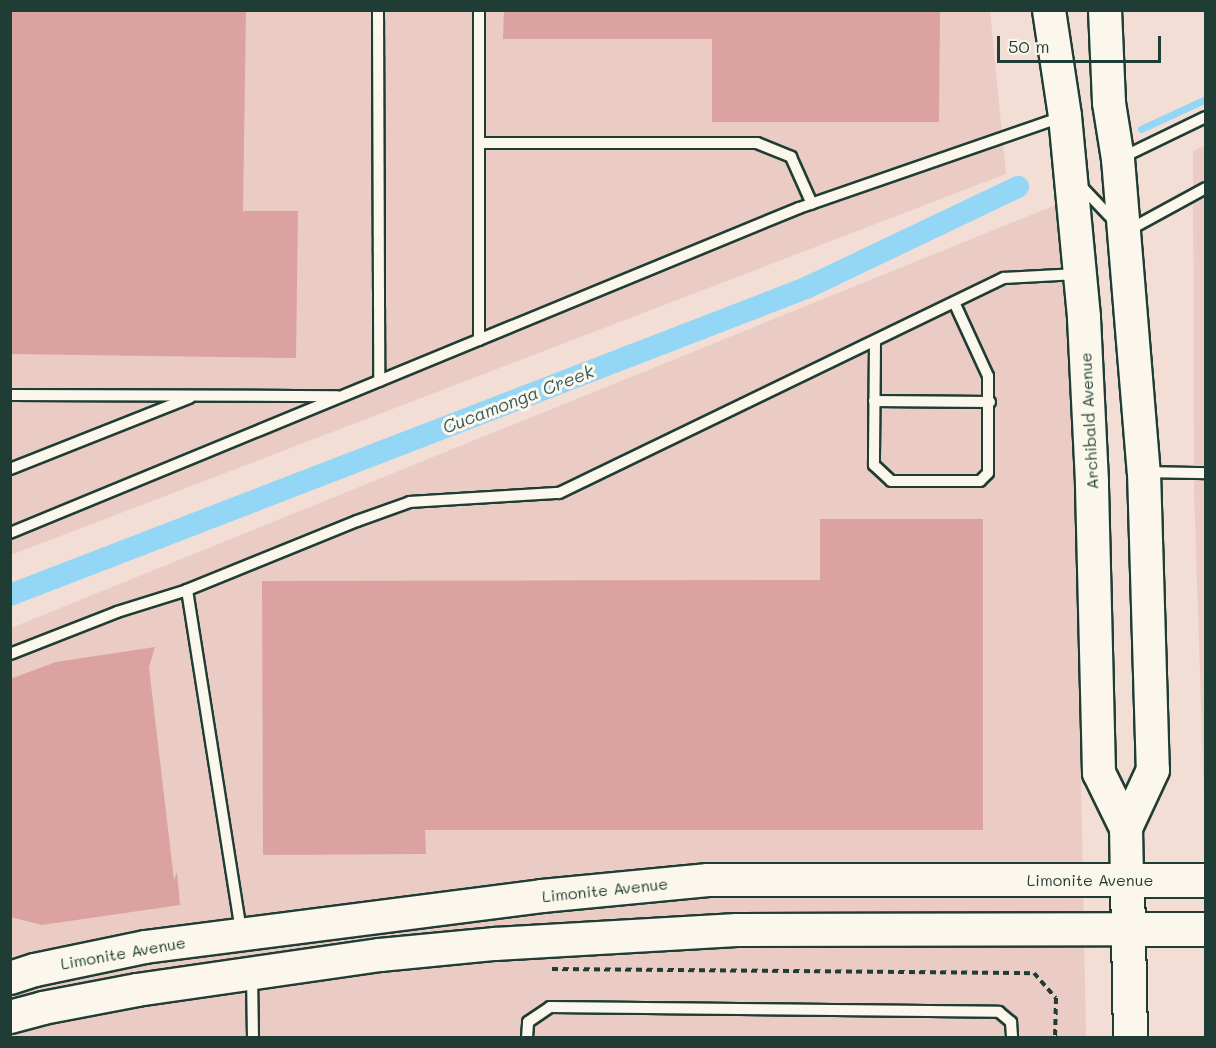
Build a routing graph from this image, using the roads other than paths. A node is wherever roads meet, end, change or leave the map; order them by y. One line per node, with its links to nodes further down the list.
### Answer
1 (378, 10): 17 (lane)
2 (479, 10): 7 (lane)
3 (1049, 10): 5 (main road, Archibald Avenue)
4 (1106, 10): 8 (main road, Archibald Avenue)
5 (1065, 116): 9 (main road, Archibald Avenue); 11 (lane)
6 (1206, 117): 8 (lane)
7 (479, 143): 11 (lane); 15 (lane)
8 (1118, 159): 12 (main road, Archibald Avenue)
9 (1071, 176): 12 (lane); 13 (main road, Archibald Avenue)
10 (1206, 188): 12 (lane)
11 (812, 204): 15 (lane)
12 (1125, 232): 24 (main road, Archibald Avenue)
13 (1080, 274): 14 (lane); 29 (main road, Archibald Avenue)
14 (954, 302): 16 (lane); 22 (lane)
15 (479, 340): 17 (lane)
16 (875, 342): 21 (lane); 27 (lane)
17 (379, 381): 20 (lane)
18 (10, 395): 19 (lane)
19 (195, 396): 20 (lane); 23 (lane)
20 (343, 396): 26 (lane)
21 (874, 401): 22 (lane); 22 (lane)
22 (990, 402)
23 (10, 469)
24 (1144, 472): 25 (lane); 29 (main road, Archibald Avenue)
25 (1206, 473)
26 (10, 533)
27 (187, 590): 28 (lane); 34 (lane)
28 (10, 654)
29 (1126, 828): 30 (main road, Archibald Avenue)
30 (1127, 880): 31 (main road, Limonite Avenue); 32 (main road, Archibald Avenue); 34 (main road, Limonite Avenue)
31 (1206, 880)
32 (1127, 929): 33 (main road); 35 (main road); 41 (main road, Archibald Avenue)
33 (1206, 929)
34 (242, 934): 36 (main road, Limonite Avenue)
35 (252, 975): 37 (main road); 38 (lane)
36 (10, 978)
37 (10, 1017)
38 (252, 1038)
39 (527, 1038): 40 (lane)
40 (1012, 1038)
41 (1130, 1038)

